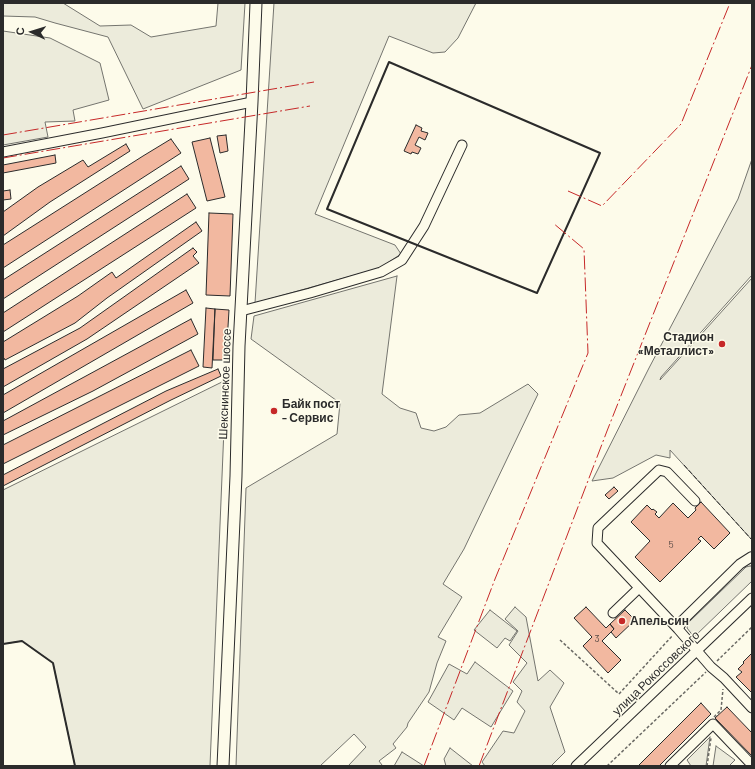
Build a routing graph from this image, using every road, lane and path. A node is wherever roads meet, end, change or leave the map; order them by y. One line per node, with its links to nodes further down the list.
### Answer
1 (256, 3): 2 (main road, Шекснинское шоссе)
2 (252, 102): 4 (street); 5 (main road, Шекснинское шоссе)
3 (462, 145): 5 (street)
4 (3, 152)
5 (241, 311): 18 (main road, Шекснинское шоссе)
6 (695, 501): 8 (street)
7 (752, 558): 12 (street)
8 (639, 588): 10 (street); 12 (street)
9 (752, 598): 14 (street, улица Рокоссовского)
10 (612, 613)
11 (752, 628): 15 (path)
12 (678, 629): 13 (path); 14 (street)
13 (560, 640)
14 (697, 651): 15 (street); 19 (street, улица Рокоссовского)
15 (711, 667): 16 (street); 20 (path)
16 (752, 708)
17 (752, 765): 21 (street)
18 (223, 766)
19 (576, 766)
20 (608, 766)
21 (670, 766)

